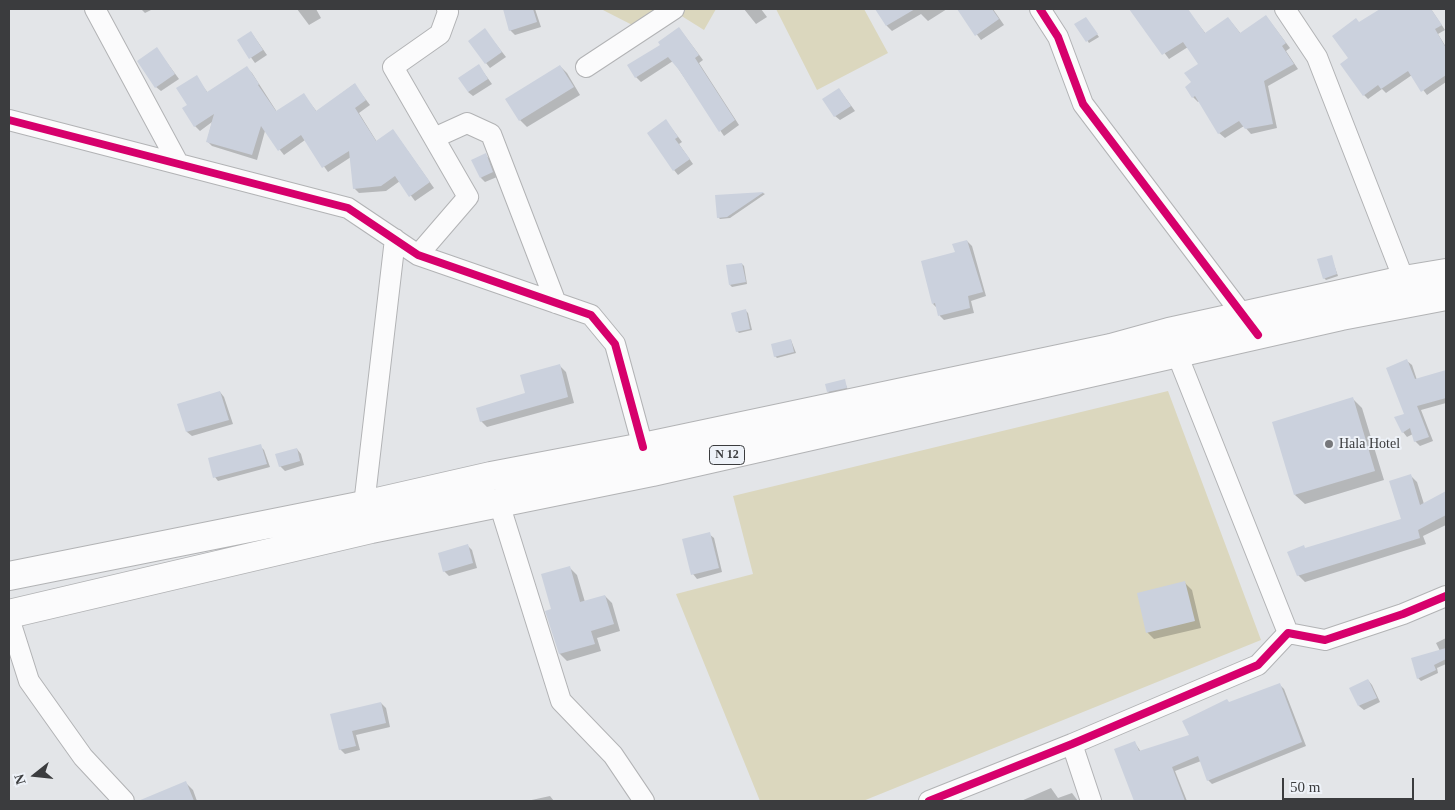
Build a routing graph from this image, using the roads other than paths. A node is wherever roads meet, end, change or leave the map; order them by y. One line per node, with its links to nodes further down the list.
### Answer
1 (95, 9): 9 (street)
2 (447, 9): 8 (street)
3 (674, 9): 6 (street)
4 (1040, 9): 16 (street)
5 (1285, 9): 13 (street)
6 (586, 67)
7 (9, 120): 9 (street)
8 (434, 138): 11 (street); 15 (street)
9 (178, 163): 10 (street)
10 (395, 239): 11 (street); 21 (street)
11 (418, 255): 15 (street)
12 (1446, 273): 13 (main road, N 12)
13 (1404, 280): 16 (main road, N 12)
14 (1446, 296): 16 (main road, N 12)
15 (556, 303): 19 (street)
16 (1250, 325): 17 (main road, N 12); 18 (main road, N 12)
17 (1177, 354): 18 (main road, N 12); 26 (street)
18 (986, 385): 19 (main road, N 12); 20 (main road, N 12)
19 (643, 447): 21 (main road, N 12)
20 (499, 503): 24 (main road, N 12); 30 (street)
21 (364, 505): 22 (main road, N 12)
22 (9, 576)
23 (1446, 596): 26 (street)
24 (9, 614)
25 (9, 618): 29 (street)
26 (1288, 633): 27 (street)
27 (1072, 744): 28 (street); 31 (street)
28 (940, 799)
29 (124, 801)
30 (644, 801)
31 (1092, 801)

